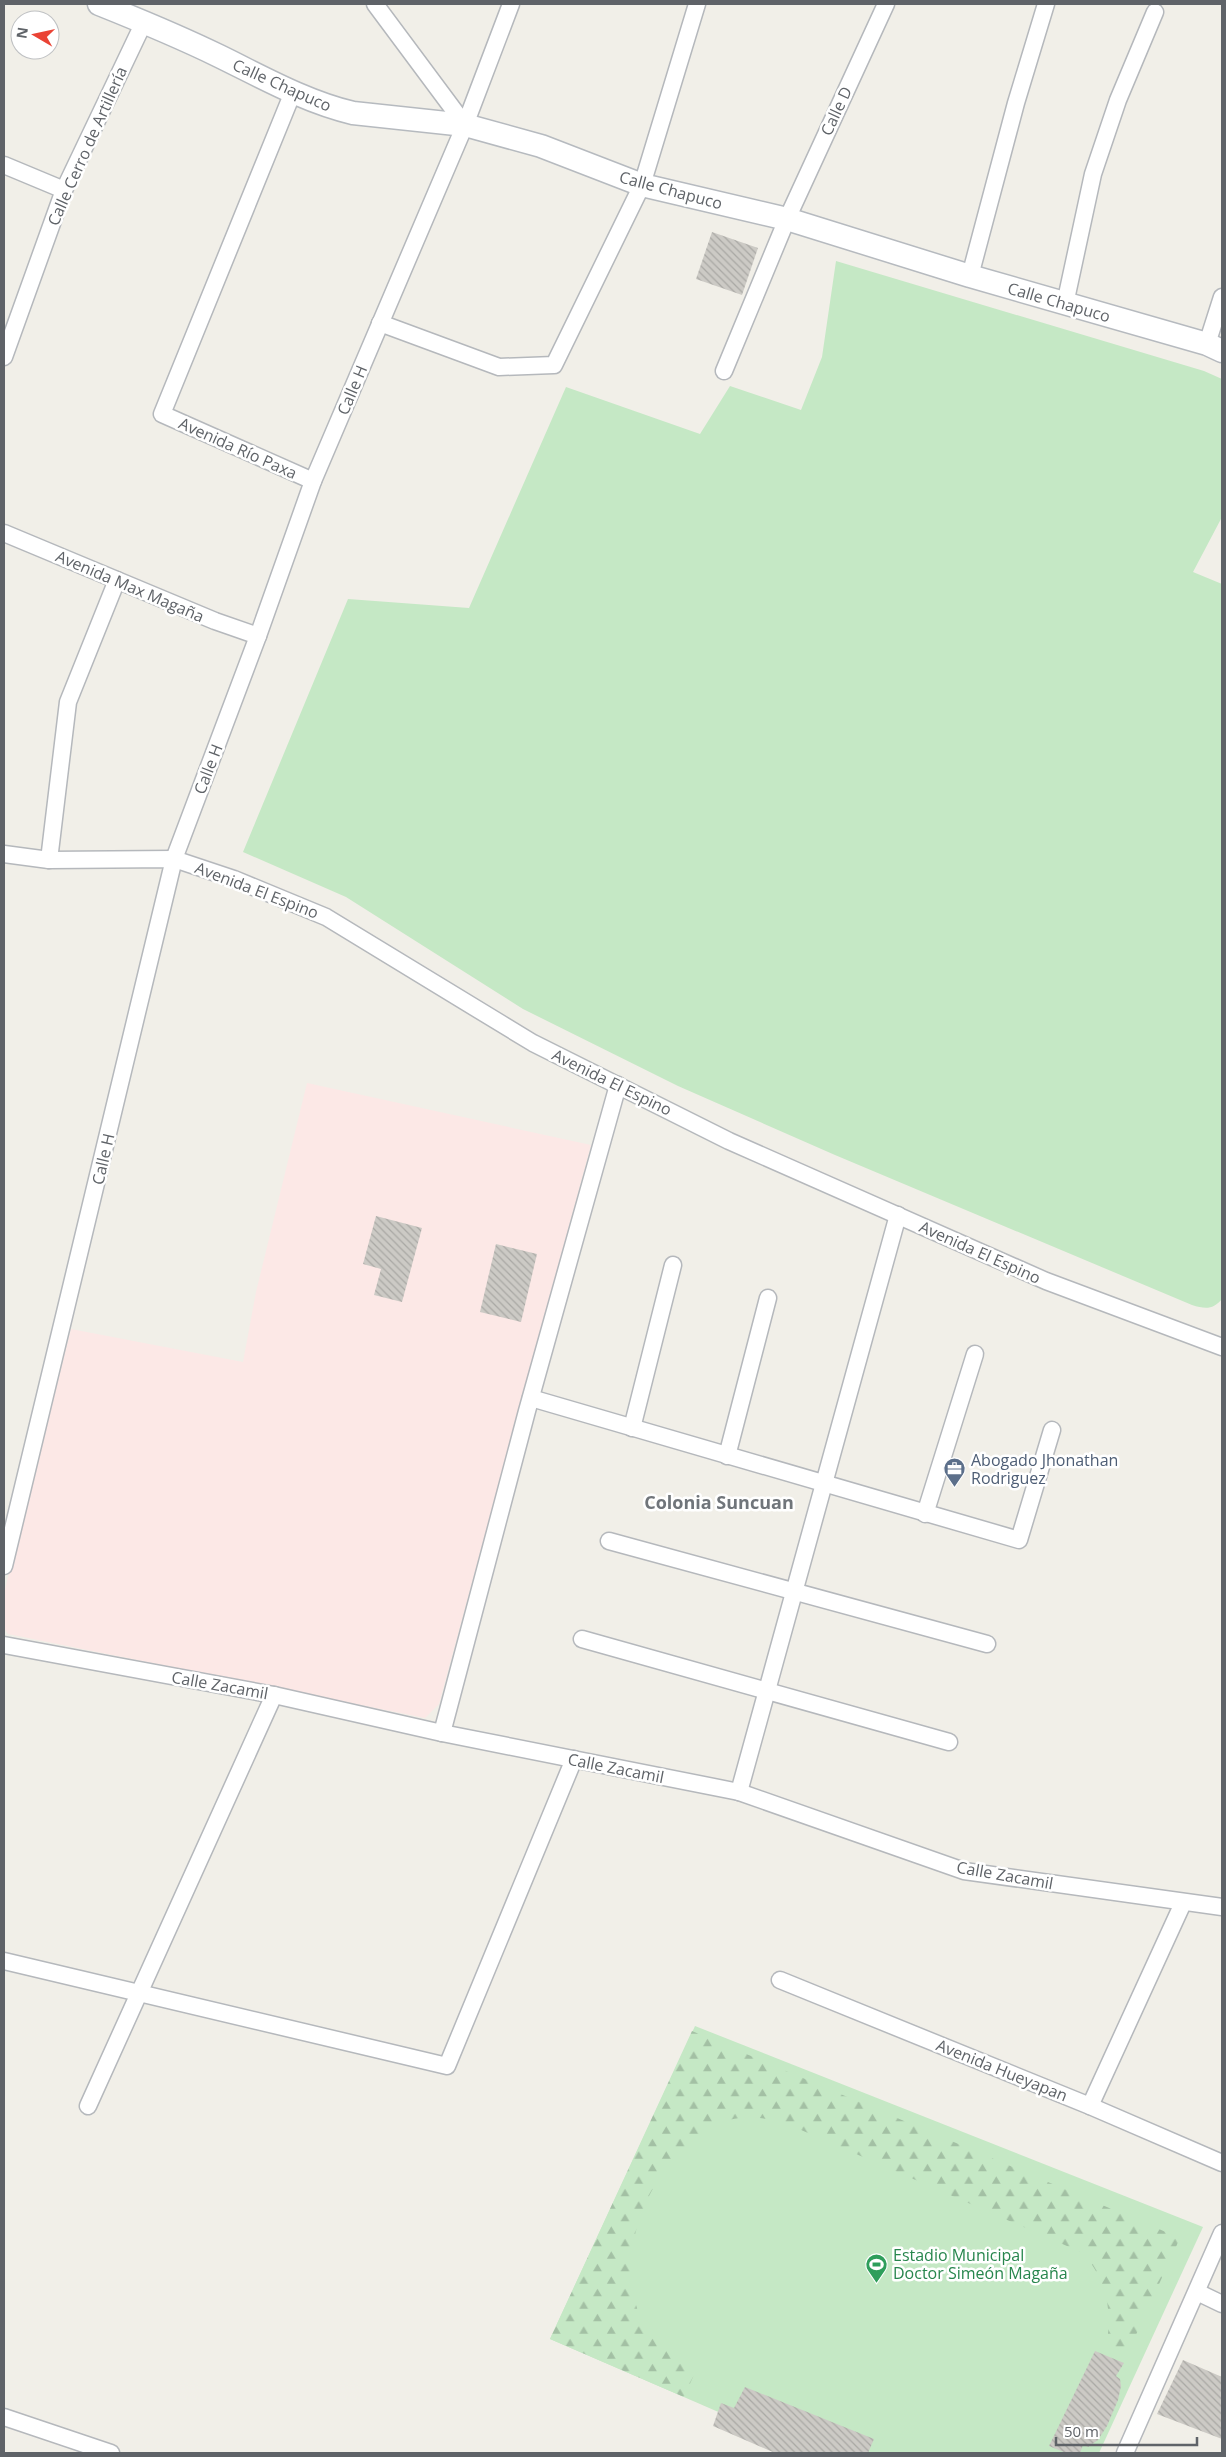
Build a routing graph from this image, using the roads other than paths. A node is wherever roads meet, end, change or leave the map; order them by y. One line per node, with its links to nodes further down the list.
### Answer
1 (99, 4): 8 (street, Calle Chapuco)
2 (375, 4): 10 (street)
3 (511, 4): 10 (street, Calle H)
4 (697, 4): 12 (street)
5 (886, 4): 14 (street, Calle D)
6 (1046, 4): 15 (street)
7 (1155, 12): 17 (street)
8 (144, 22): 9 (street, Calle Chapuco); 13 (street, Calle Cerro de Artillería)
9 (293, 92): 10 (street, Calle Chapuco); 22 (street, Avenida Río Paxa)
10 (465, 125): 12 (street, Calle Chapuco); 18 (street, Calle H)
11 (4, 165): 13 (street)
12 (642, 185): 14 (street, Calle Chapuco); 18 (street)
13 (64, 190): 20 (street, Calle Cerro de Artillería)
14 (787, 220): 15 (street, Calle Chapuco); 21 (street, Calle D)
15 (970, 276): 17 (street, Calle Chapuco)
16 (1222, 297): 19 (street)
17 (1065, 304): 19 (street, Calle Chapuco)
18 (380, 323): 22 (street, Calle H)
19 (1214, 347)
20 (5, 348)
21 (724, 371)
22 (313, 481): 25 (street, Calle H)
23 (4, 533): 24 (street, Avenida Max Magaña)
24 (117, 580): 25 (street, Avenida Max Magaña); 28 (street)
25 (258, 636): 27 (street, Calle H)
26 (4, 854): 28 (street, Avenida El Espino)
27 (174, 859): 28 (street, Avenida El Espino); 29 (street, Avenida El Espino); 42 (street, Calle H)
28 (49, 860)
29 (618, 1085): 30 (street, Avenida El Espino); 35 (street)
30 (898, 1215): 33 (street, Avenida El Espino); 39 (street)
31 (674, 1264): 36 (street)
32 (768, 1298): 38 (street)
33 (1222, 1345)
34 (975, 1354): 40 (street)
35 (531, 1398): 36 (street); 49 (street)
36 (632, 1428): 38 (street)
37 (1052, 1430): 40 (street)
38 (727, 1456): 39 (street)
39 (824, 1484): 40 (street); 43 (street)
40 (925, 1514)
41 (609, 1541): 43 (street)
42 (4, 1566)
43 (794, 1592): 45 (street); 47 (street)
44 (582, 1639): 47 (street)
45 (987, 1644)
46 (4, 1645): 48 (street, Calle Zacamil)
47 (766, 1691): 50 (street); 52 (street)
48 (274, 1695): 49 (street, Calle Zacamil); 57 (street)
49 (442, 1732): 51 (street, Calle Zacamil)
50 (949, 1742)
51 (574, 1759): 52 (street, Calle Zacamil); 57 (street)
52 (739, 1792): 53 (street, Calle Zacamil)
53 (1183, 1903): 54 (street, Calle Zacamil); 59 (street)
54 (1222, 1907)
55 (4, 1961): 57 (street)
56 (780, 1980): 59 (street, Avenida Hueyapan)
57 (141, 1992): 58 (street)
58 (88, 2106)
59 (1090, 2106): 60 (street, Avenida Hueyapan)
60 (1222, 2163)
61 (1222, 2233): 62 (street)
62 (1197, 2292): 63 (street); 66 (street)
63 (1222, 2304)
64 (4, 2417): 65 (street)
65 (111, 2453)
66 (1125, 2453)

